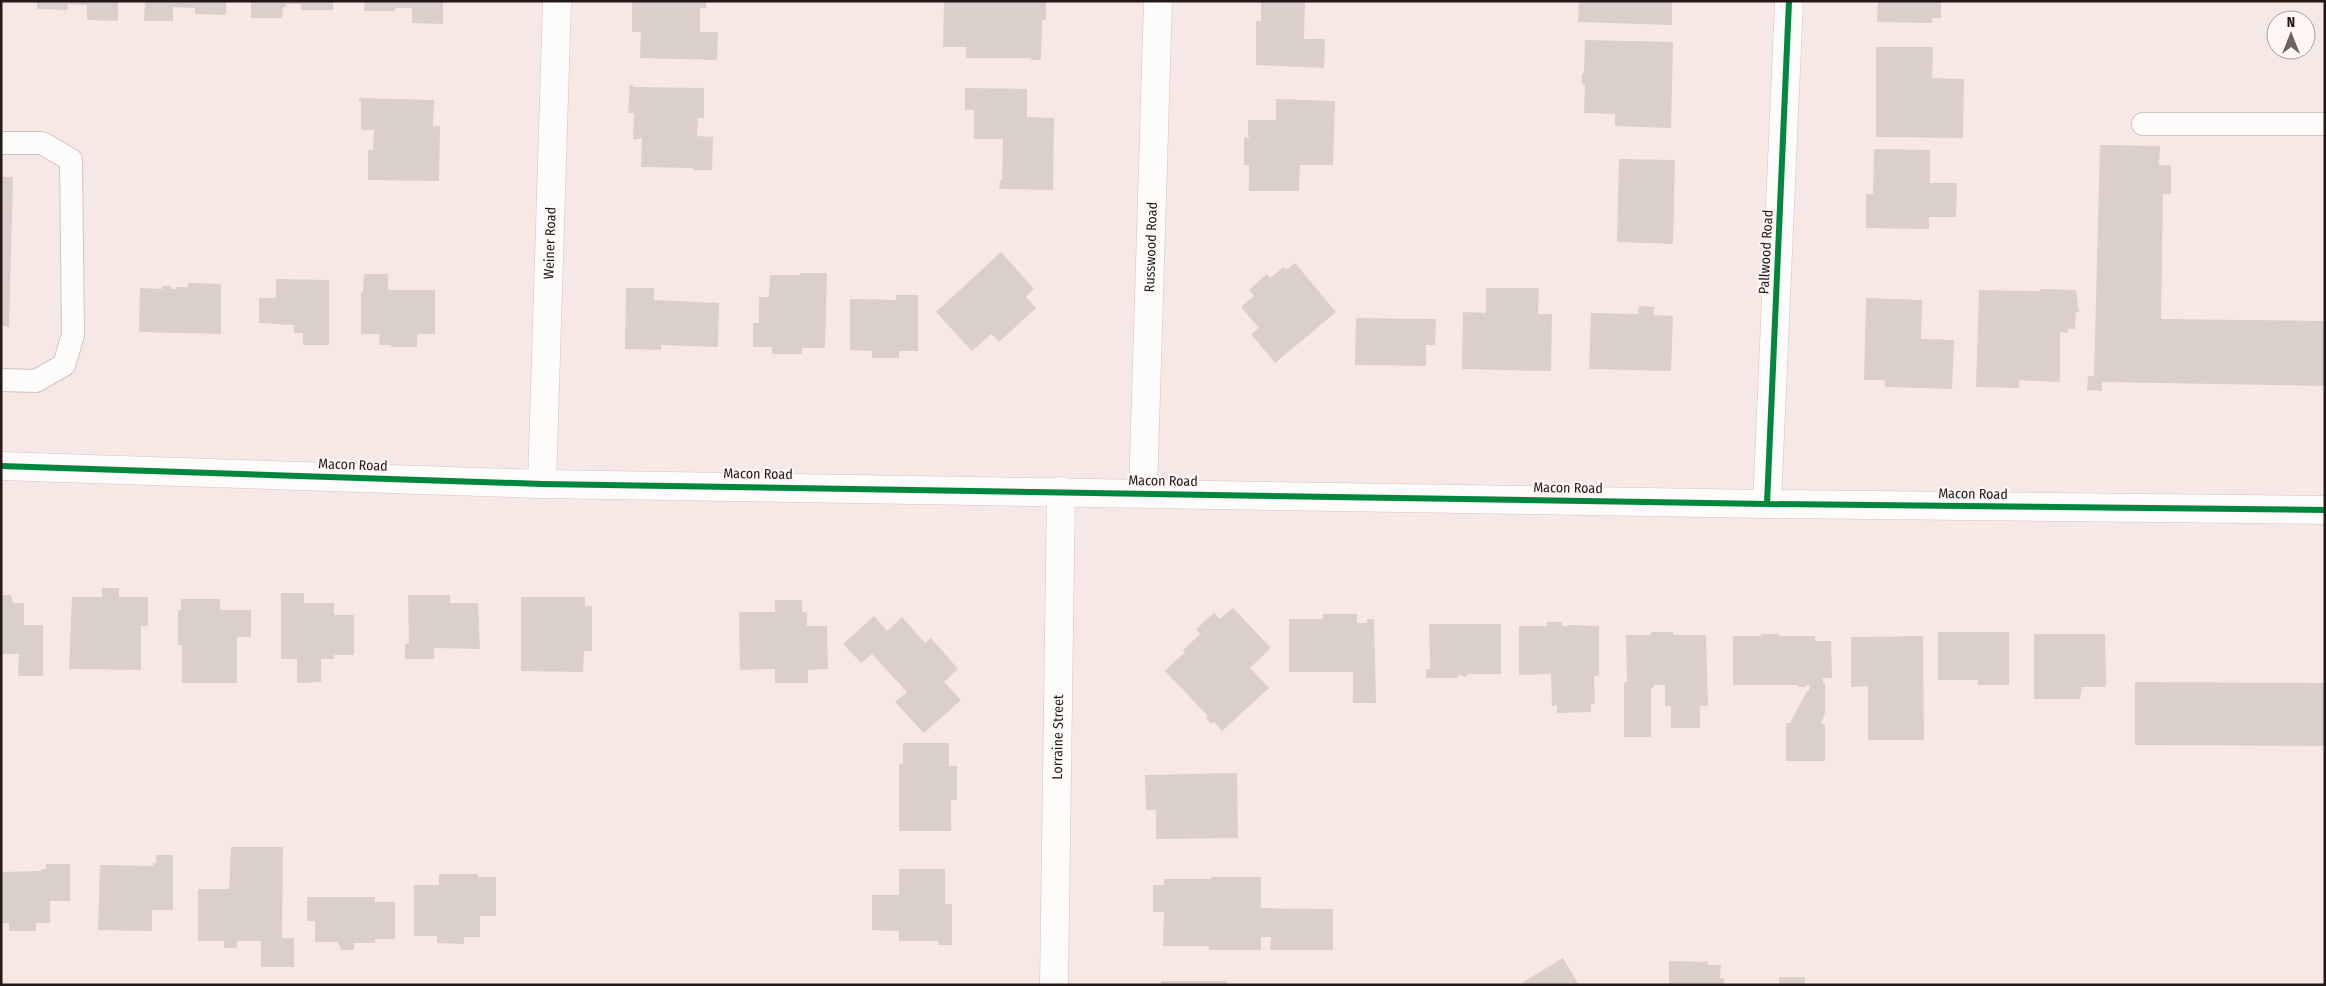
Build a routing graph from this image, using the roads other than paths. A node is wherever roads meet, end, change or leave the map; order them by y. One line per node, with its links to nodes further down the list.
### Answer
1 (557, 1): 9 (main road, Weiner Road)
2 (1158, 1): 11 (main road, Russwood Road)
3 (1789, 1): 12 (main road, Pallwood Road)
4 (2143, 124): 5 (lane)
5 (2325, 124)
6 (1, 143): 7 (lane)
7 (1, 380)
8 (1, 466): 9 (main road, Macon Road)
9 (542, 484): 10 (main road, Macon Road)
10 (1061, 491): 11 (main road, Macon Road); 14 (main road, Lorraine Street)
11 (1143, 493): 12 (main road, Macon Road)
12 (1767, 504): 13 (main road, Macon Road)
13 (2325, 510)
14 (1054, 985)

